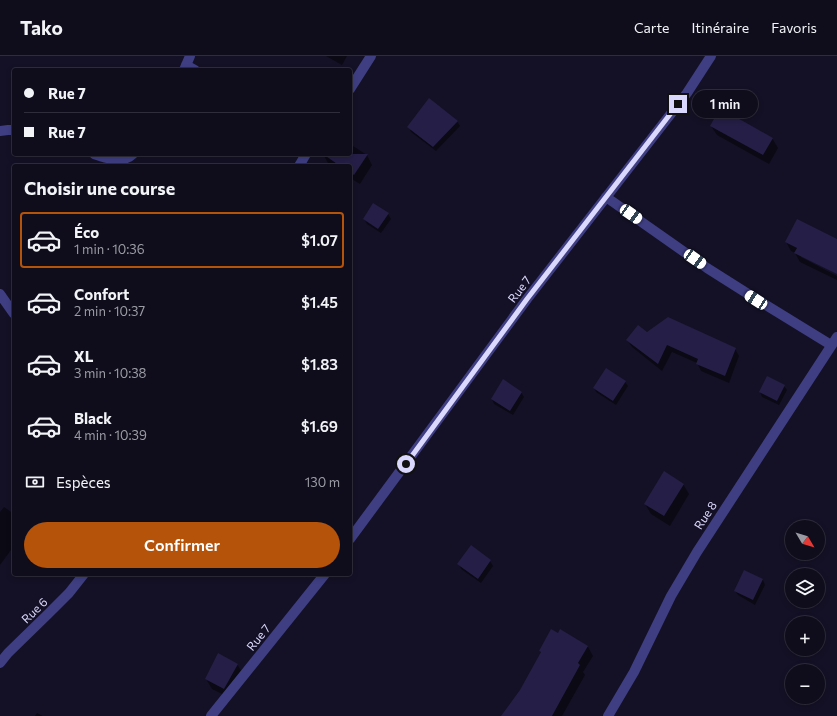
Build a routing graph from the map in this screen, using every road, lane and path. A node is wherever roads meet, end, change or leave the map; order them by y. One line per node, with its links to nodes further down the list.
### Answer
1 (371, 56): 3 (street)
2 (711, 56): 8 (street, Rue 7)
3 (352, 86)
4 (12, 130): 5 (street)
5 (0, 131)
6 (100, 156): 7 (street)
7 (131, 156)
8 (606, 197): 11 (street); 12 (street, Rue 7)
9 (0, 294): 10 (street)
10 (12, 311)
11 (834, 340): 17 (street, Rue 8)
12 (352, 537)
13 (82, 576): 15 (street, Rue 6)
14 (323, 576): 16 (street, Rue 7)
15 (0, 663)
16 (211, 716)
17 (608, 716)

